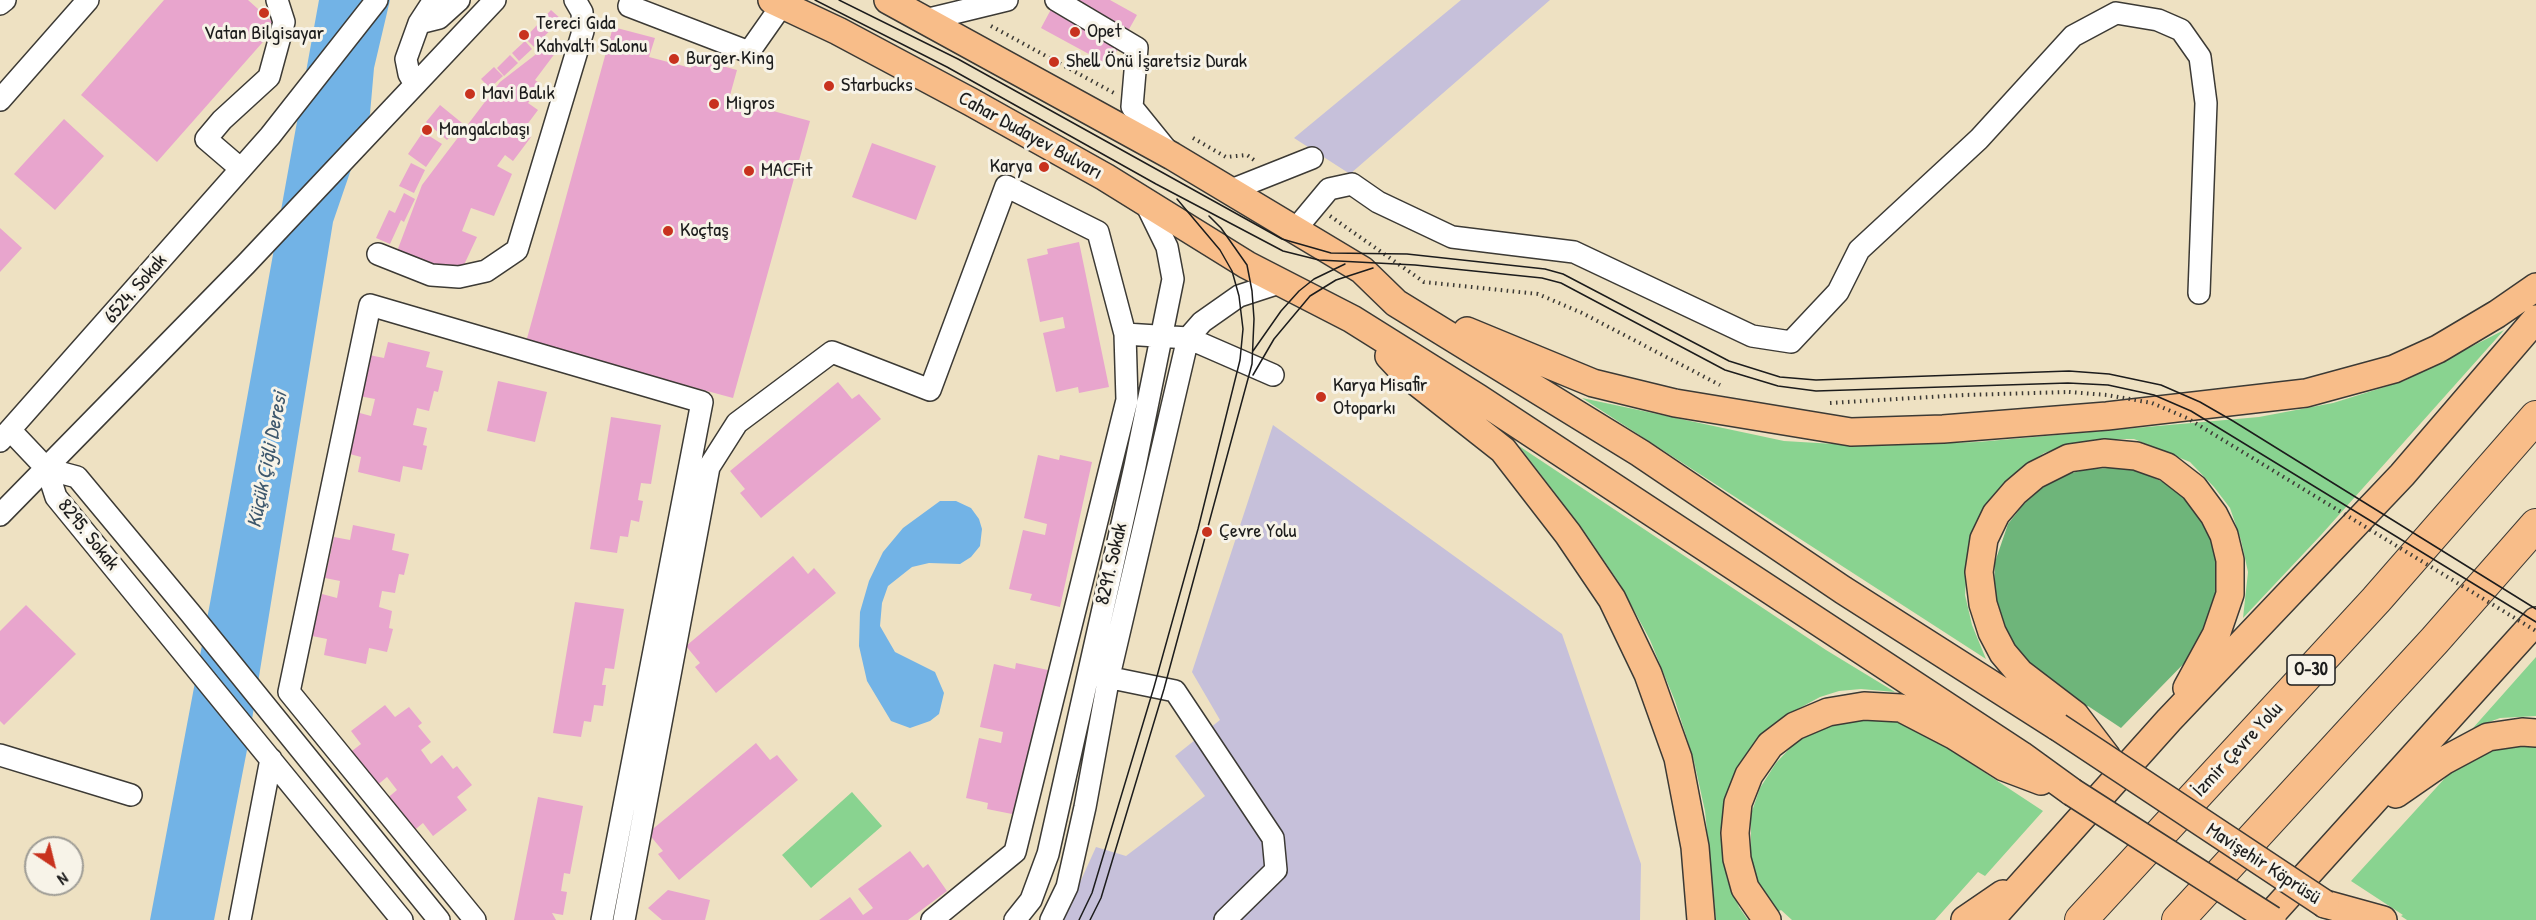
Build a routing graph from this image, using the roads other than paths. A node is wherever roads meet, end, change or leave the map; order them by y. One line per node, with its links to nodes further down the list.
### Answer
1 (5, 0): 14 (street)
2 (88, 0): 18 (street)
3 (277, 0): 21 (street)
4 (377, 0): 21 (street, 6524. Sokak)
5 (434, 0): 16 (street)
6 (459, 0): 16 (street)
7 (495, 0): 17 (street)
8 (575, 0): 25 (street)
9 (631, 0): 13 (street)
10 (888, 0): 15 (main road)
11 (1007, 0): 15 (street)
12 (1056, 0): 19 (street)
13 (777, 2): 23 (main road, Cahar Dudayev Bulvarı)
14 (0, 4)
15 (925, 20): 19 (main road)
16 (419, 23): 17 (street)
17 (416, 84): 38 (street)
18 (0, 100)
19 (1172, 156): 22 (main road)
20 (1312, 158): 22 (street)
21 (241, 169): 37 (street, 6524. Sokak)
22 (1229, 191): 24 (main road)
23 (1146, 204): 26 (main road, Cahar Dudayev Bulvarı); 33 (street, 8291. Sokak)
24 (1294, 231): 28 (street); 29 (main road)
25 (378, 254)
26 (1282, 282): 30 (main road, Cahar Dudayev Bulvarı); 34 (street)
27 (2536, 287): 29 (main road)
28 (2199, 293)
29 (1396, 303): 45 (main road)
30 (1352, 319): 49 (main road); 66 (main road)
31 (2536, 320): 44 (main road)
32 (1125, 334): 33 (street); 60 (street); 61 (street)
33 (1161, 335): 34 (street); 42 (street, 8291. Sokak)
34 (1188, 338): 35 (street); 43 (street, 8291. Sokak)
35 (1273, 375)
36 (2536, 417): 70 (highway, İzmir Çevre Yolu / O-30)
37 (5, 436): 38 (street)
38 (47, 469): 39 (street); 47 (street, 8295. Sokak); 55 (street, 8295. Sokak)
39 (0, 515)
40 (2536, 525): 71 (highway)
41 (2536, 621): 51 (main road)
42 (1087, 673): 43 (street); 53 (street, 8291. Sokak)
43 (1109, 676): 64 (street, 8291. Sokak); 65 (street)
44 (2169, 720): 45 (main road); 52 (main road)
45 (2066, 721): 54 (main road, Mavişehir Köprüsü, bridge)
46 (2536, 733): 51 (main road)
47 (266, 753): 57 (street); 58 (street)
48 (0, 755): 50 (street)
49 (2012, 761): 67 (main road); 73 (main road, bridge)
50 (131, 795)
51 (2358, 820): 72 (main road)
52 (2031, 875): 68 (main road); 69 (main road)
53 (1031, 900): 62 (street); 63 (street, 8291. Sokak)
54 (2325, 904): 74 (main road, Mavişehir Köprüsü); 75 (main road)
55 (435, 914): 56 (street)
56 (467, 916): 59 (street)
57 (240, 920)
58 (402, 920)
59 (602, 920)
60 (624, 920)
61 (932, 920)
62 (1003, 920)
63 (1015, 920)
64 (1051, 920)
65 (1225, 920)
66 (1701, 920)
67 (1767, 920)
68 (1965, 920)
69 (1990, 920)
70 (2081, 920)
71 (2178, 920)
72 (2266, 920)
73 (2272, 920)
74 (2349, 920)
75 (2383, 920)

